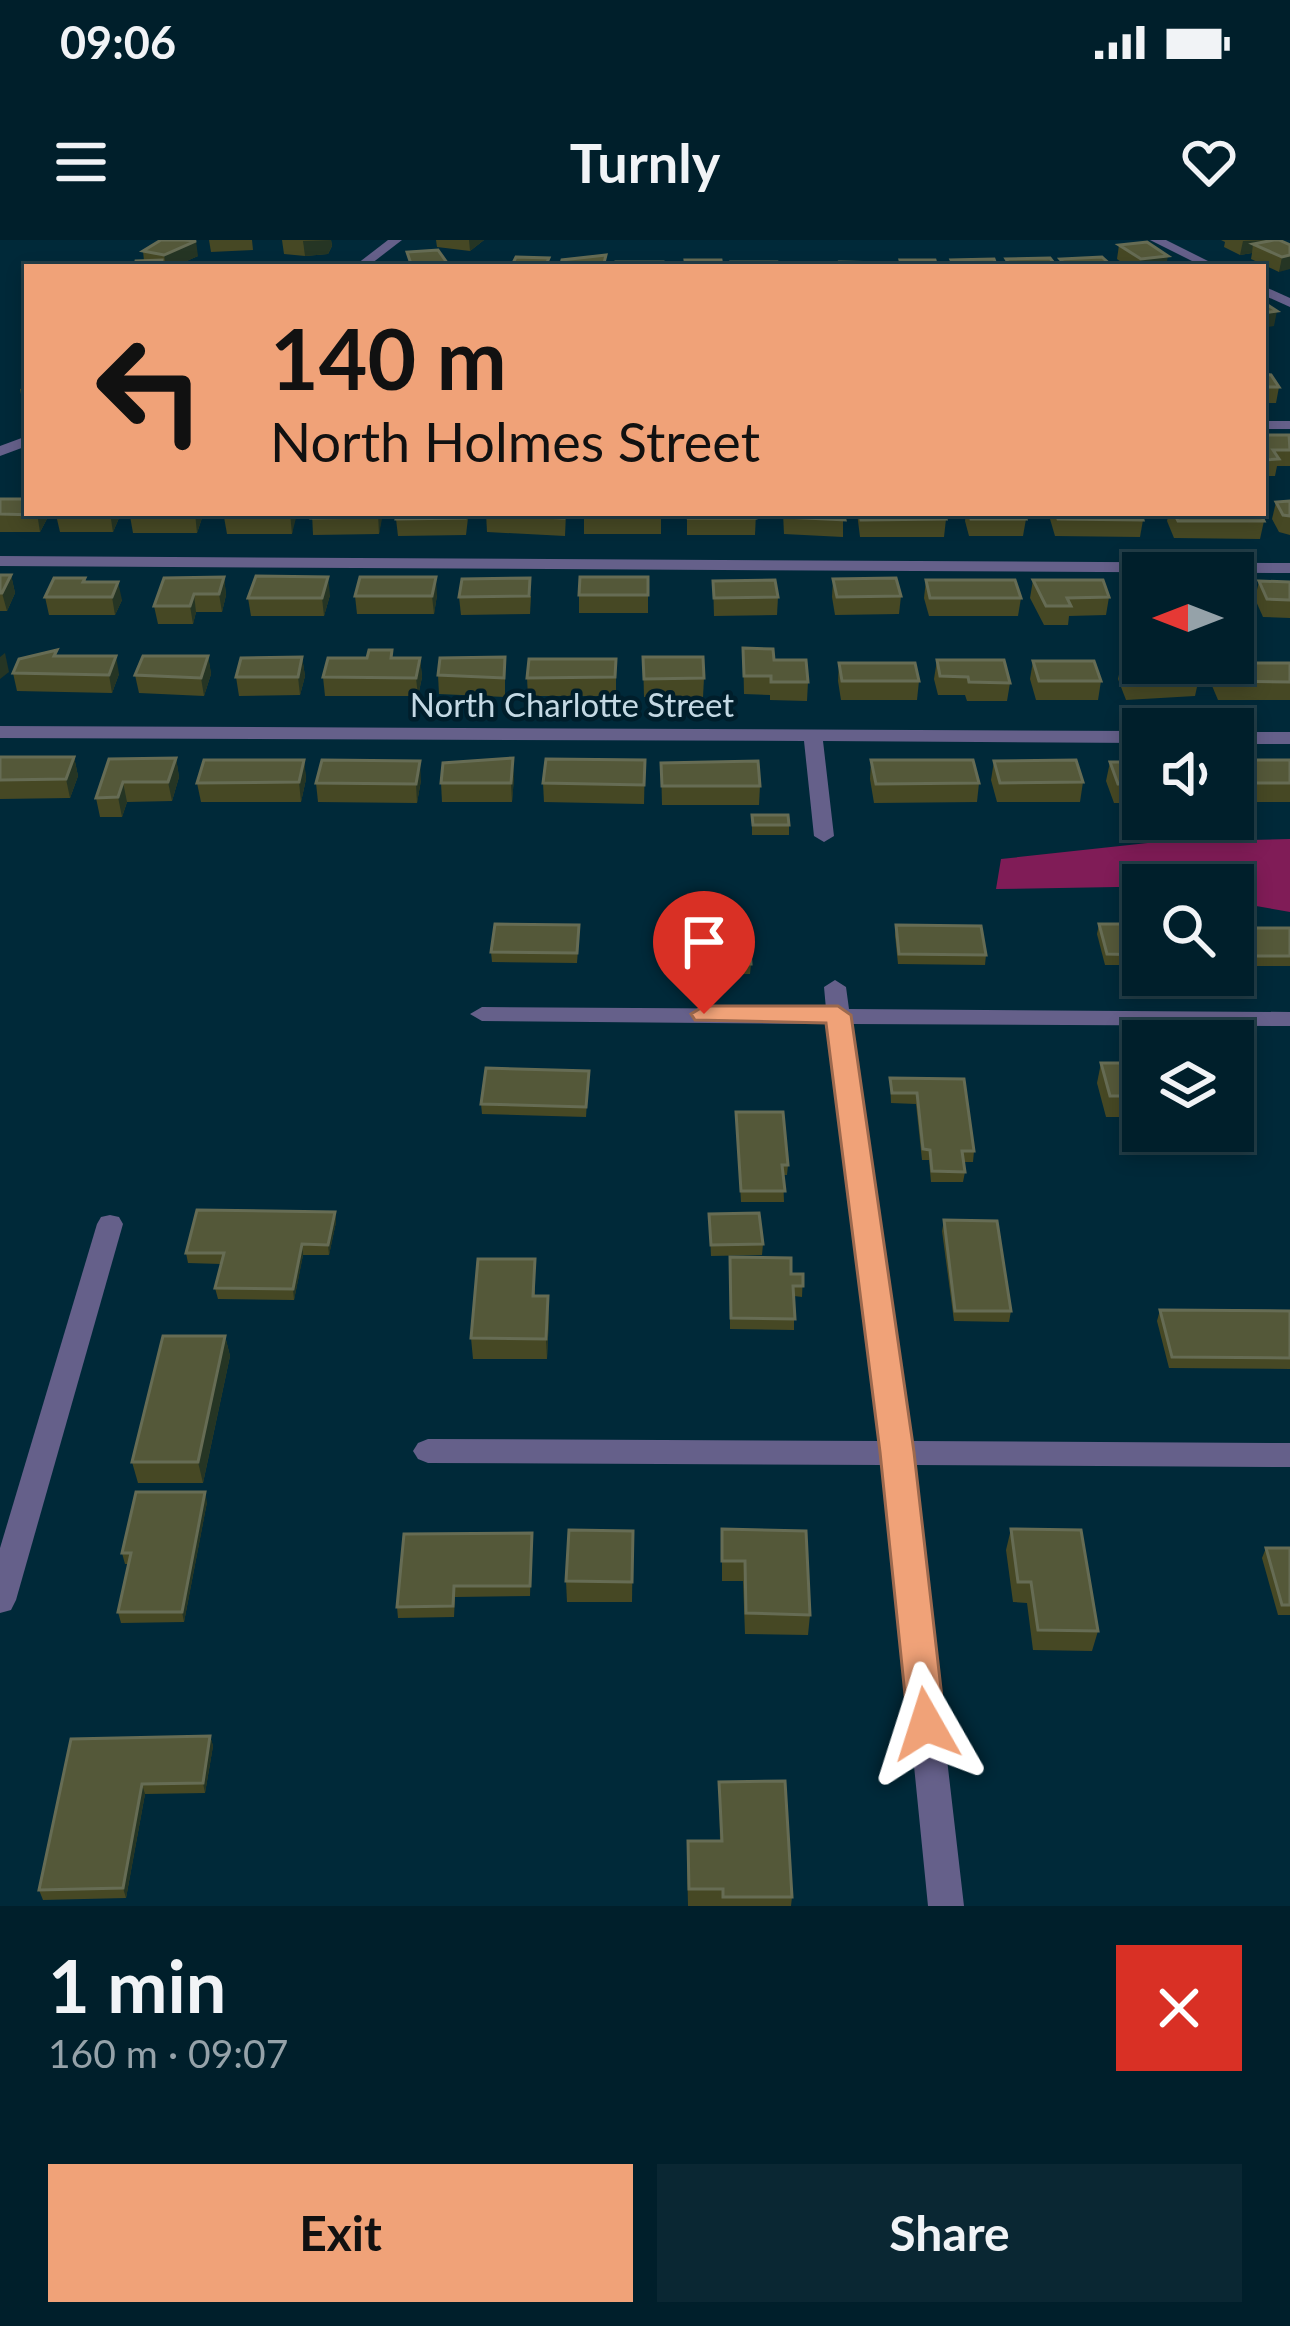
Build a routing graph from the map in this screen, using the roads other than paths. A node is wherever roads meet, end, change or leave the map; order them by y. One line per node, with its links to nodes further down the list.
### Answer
1 (396, 240): 3 (street)
2 (1156, 240): 4 (street)
3 (363, 264)
4 (1208, 264)
5 (0, 561): 6 (street)
6 (1290, 568)
7 (0, 732): 8 (street, North Charlotte Street)
8 (812, 736): 9 (street, North Charlotte Street); 12 (street)
9 (1122, 737)
10 (1254, 738): 11 (street)
11 (1290, 738)
12 (824, 836)
13 (837, 1001): 14 (street); 15 (street); 18 (street)
14 (482, 1014)
15 (1290, 1019)
16 (110, 1224): 20 (street)
17 (428, 1451): 18 (street)
18 (897, 1452): 19 (street); 21 (street)
19 (1290, 1455)
20 (0, 1600)
21 (946, 1906)

